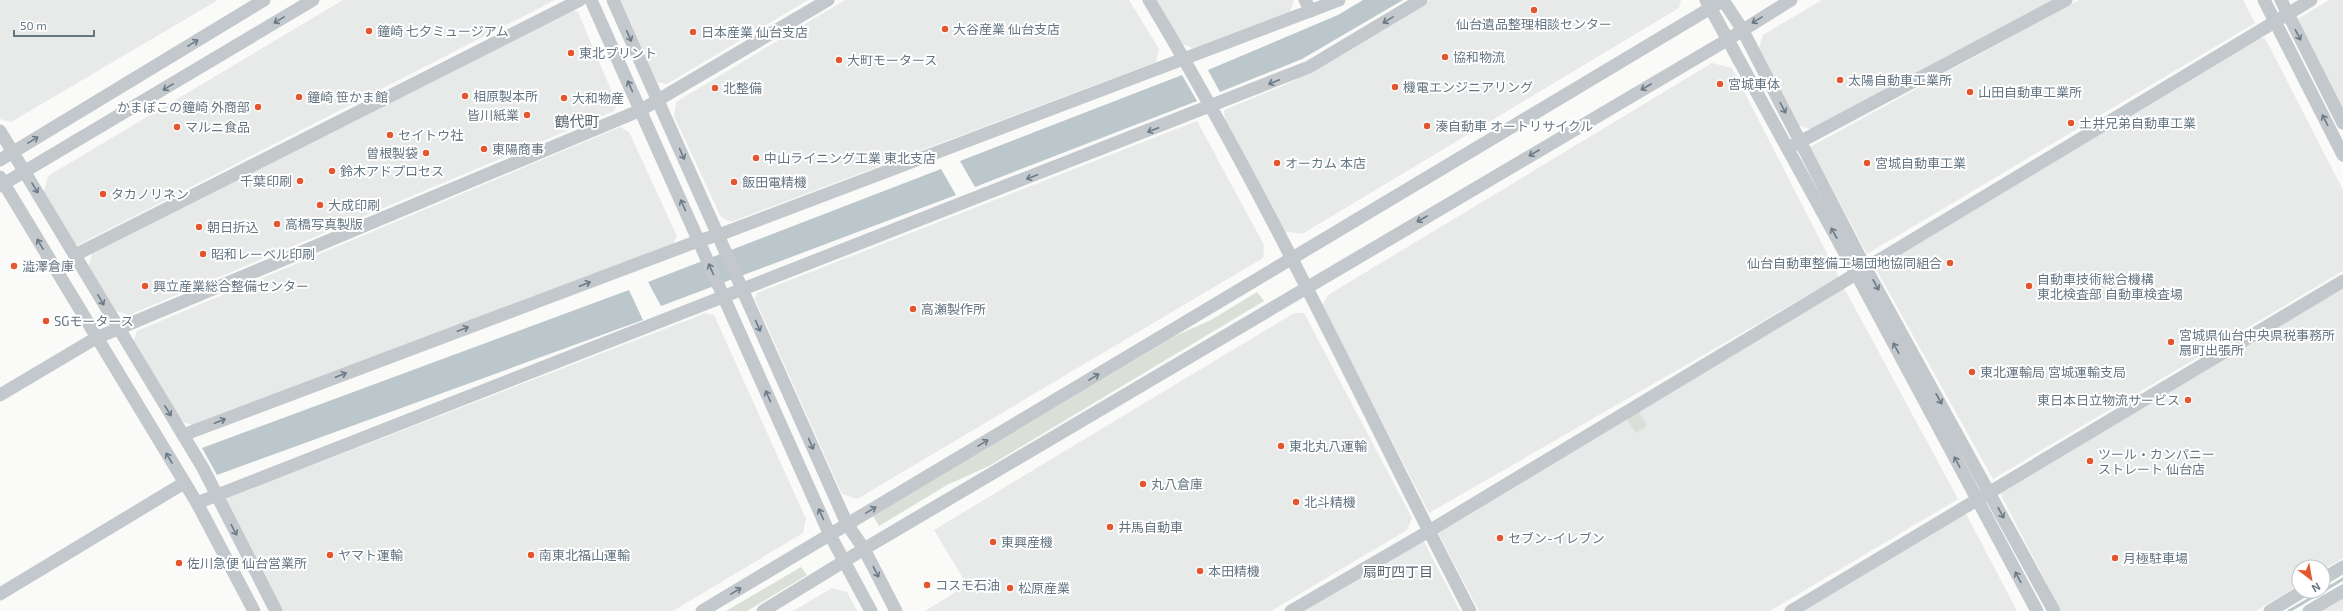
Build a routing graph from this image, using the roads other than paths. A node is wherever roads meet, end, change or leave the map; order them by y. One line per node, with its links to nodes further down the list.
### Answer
1 (264, 0): 30 (street, one-way to 1)
2 (313, 0): 33 (street, one-way to 33)
3 (580, 0): 37 (street)
4 (591, 0): 25 (street, one-way to 4)
5 (613, 0): 23 (street, one-way to 23)
6 (828, 0): 23 (street)
7 (1149, 0): 22 (street)
8 (1339, 0): 17 (street)
9 (1421, 0): 24 (street, one-way to 24)
10 (1724, 0): 16 (street); 20 (street)
11 (1791, 0): 20 (street, one-way to 20)
12 (2066, 0): 28 (street)
13 (2264, 0): 19 (street)
14 (2280, 0): 18 (street)
15 (2311, 0): 18 (street)
16 (1708, 4): 21 (street); 38 (street)
17 (1308, 5): 22 (street)
18 (2288, 14): 19 (street); 26 (street, one-way to 26)
19 (2275, 21): 31 (street, one-way to 19); 39 (street)
20 (1742, 29): 21 (street); 28 (street, one-way to 28)
21 (1727, 40): 29 (street); 41 (street, one-way to 41)
22 (1184, 58): 24 (street); 35 (street)
23 (658, 102): 25 (street); 35 (street, one-way to 35)
24 (1210, 107): 38 (street); 42 (street, one-way to 42)
25 (641, 110): 36 (street, one-way to 25); 44 (street)
26 (2343, 123)
27 (0, 131): 30 (street)
28 (1801, 143): 29 (street); 39 (street)
29 (1787, 148): 39 (street, one-way to 29)
30 (13, 152): 32 (street); 33 (street)
31 (2343, 155)
32 (0, 160)
33 (25, 172): 34 (street); 37 (street, one-way to 37)
34 (1, 183): 45 (street, one-way to 34)
35 (719, 238): 36 (street); 42 (street)
36 (698, 241): 43 (street, one-way to 36); 47 (street, one-way to 36)
37 (75, 255): 44 (street, one-way to 44)
38 (1291, 259): 41 (street); 53 (street, one-way to 38)
39 (1862, 272): 49 (street, one-way to 49); 51 (street, one-way to 39); 54 (street)
40 (2343, 281): 49 (street)
41 (1306, 287): 54 (street); 56 (street)
42 (742, 290): 43 (street); 53 (street, one-way to 53)
43 (724, 298): 50 (street); 55 (street, one-way to 43)
44 (118, 329): 45 (street); 47 (street, one-way to 47)
45 (96, 338): 46 (street); 48 (street, one-way to 45)
46 (0, 395)
47 (183, 435): 50 (street)
48 (184, 483): 52 (street); 61 (street)
49 (1990, 492): 51 (street); 73 (street, one-way to 73)
50 (216, 496): 52 (street); 64 (street, one-way to 64)
51 (1977, 500): 71 (street); 72 (street, one-way to 51)
52 (197, 503): 63 (street)
53 (847, 524): 55 (street); 56 (street)
54 (1429, 531): 69 (street); 70 (street)
55 (830, 535): 57 (street); 65 (street, one-way to 55)
56 (864, 549): 57 (street); 68 (street, one-way to 68)
57 (845, 561): 66 (street); 67 (street)
58 (2343, 567): 59 (street)
59 (2331, 574)
60 (2343, 590): 75 (street)
61 (0, 594)
62 (2291, 598): 74 (street)
63 (254, 611)
64 (276, 611)
65 (702, 611)
66 (763, 611)
67 (871, 611)
68 (896, 611)
69 (1291, 611)
70 (1470, 611)
71 (1791, 611)
72 (2037, 611)
73 (2054, 611)
74 (2270, 611)
75 (2309, 611)

